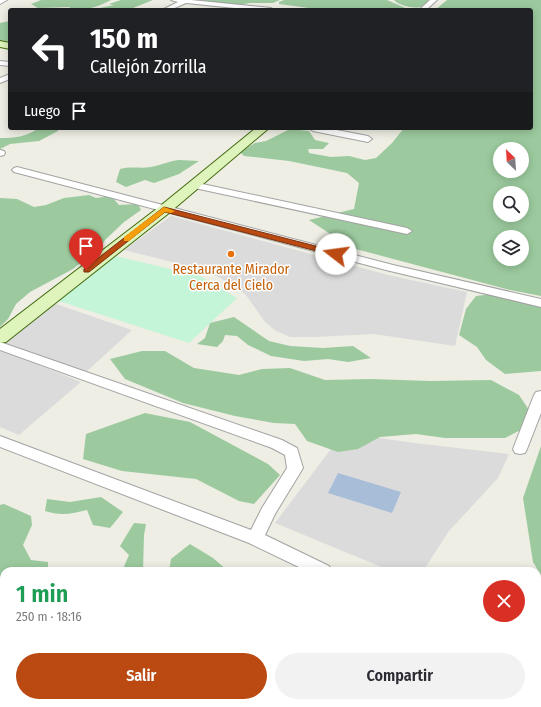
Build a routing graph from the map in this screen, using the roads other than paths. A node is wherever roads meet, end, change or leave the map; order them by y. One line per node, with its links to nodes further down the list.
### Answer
1 (4, 0): 5 (street)
2 (174, 0): 4 (street)
3 (434, 0): 8 (street)
4 (186, 1): 6 (street); 7 (street)
5 (0, 2)
6 (170, 8)
7 (252, 8)
8 (424, 8)
9 (260, 130): 13 (street)
10 (323, 130): 11 (street)
11 (368, 139)
12 (17, 170): 14 (street)
13 (193, 185): 14 (street); 15 (street)
14 (164, 210): 16 (street); 17 (street)
15 (407, 231)
16 (541, 303)
17 (0, 338)
18 (0, 346): 22 (street)
19 (541, 395): 21 (street)
20 (0, 441): 22 (street)
21 (520, 449)
22 (255, 538): 23 (street)
23 (315, 567)

